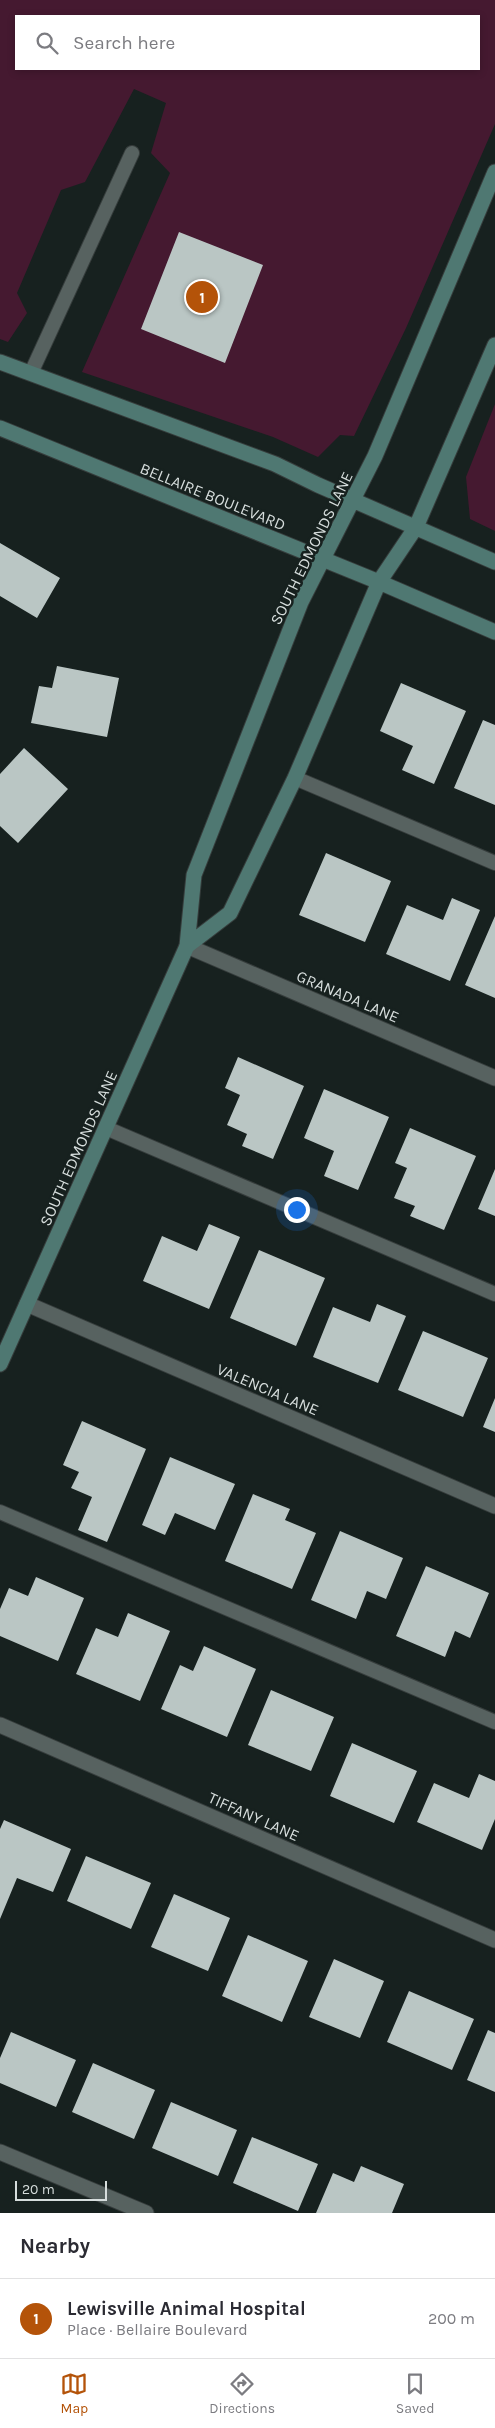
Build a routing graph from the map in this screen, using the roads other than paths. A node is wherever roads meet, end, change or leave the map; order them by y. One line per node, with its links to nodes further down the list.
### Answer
1 (132, 153): 5 (lane)
2 (495, 172): 7 (main road, SOUTH EDMONDS LANE)
3 (495, 345): 8 (main road, SOUTH EDMONDS LANE)
4 (0, 362): 5 (main road)
5 (31, 373): 7 (main road)
6 (0, 428): 9 (main road, BELLAIRE BOULEVARD)
7 (352, 500): 8 (main road); 9 (main road, SOUTH EDMONDS LANE)
8 (416, 527): 10 (main road); 11 (main road, SOUTH EDMONDS LANE)
9 (322, 558): 11 (main road, BELLAIRE BOULEVARD); 15 (main road, SOUTH EDMONDS LANE)
10 (495, 562)
11 (380, 582): 12 (main road, BELLAIRE BOULEVARD); 13 (main road, SOUTH EDMONDS LANE)
12 (495, 632)
13 (295, 778): 14 (lane); 15 (main road, SOUTH EDMONDS LANE)
14 (495, 863)
15 (187, 946): 16 (street, GRANADA LANE); 17 (main road, SOUTH EDMONDS LANE)
16 (495, 1078)
17 (106, 1128): 18 (lane); 19 (main road, SOUTH EDMONDS LANE)
18 (495, 1294)
19 (27, 1304): 20 (main road, SOUTH EDMONDS LANE); 21 (street, VALENCIA LANE)
20 (0, 1364)
21 (495, 1506)
22 (0, 1512): 23 (lane)
23 (495, 1722)
24 (0, 1725): 25 (street, TIFFANY LANE)
25 (495, 1940)
26 (0, 2152): 27 (street)
27 (146, 2213)

